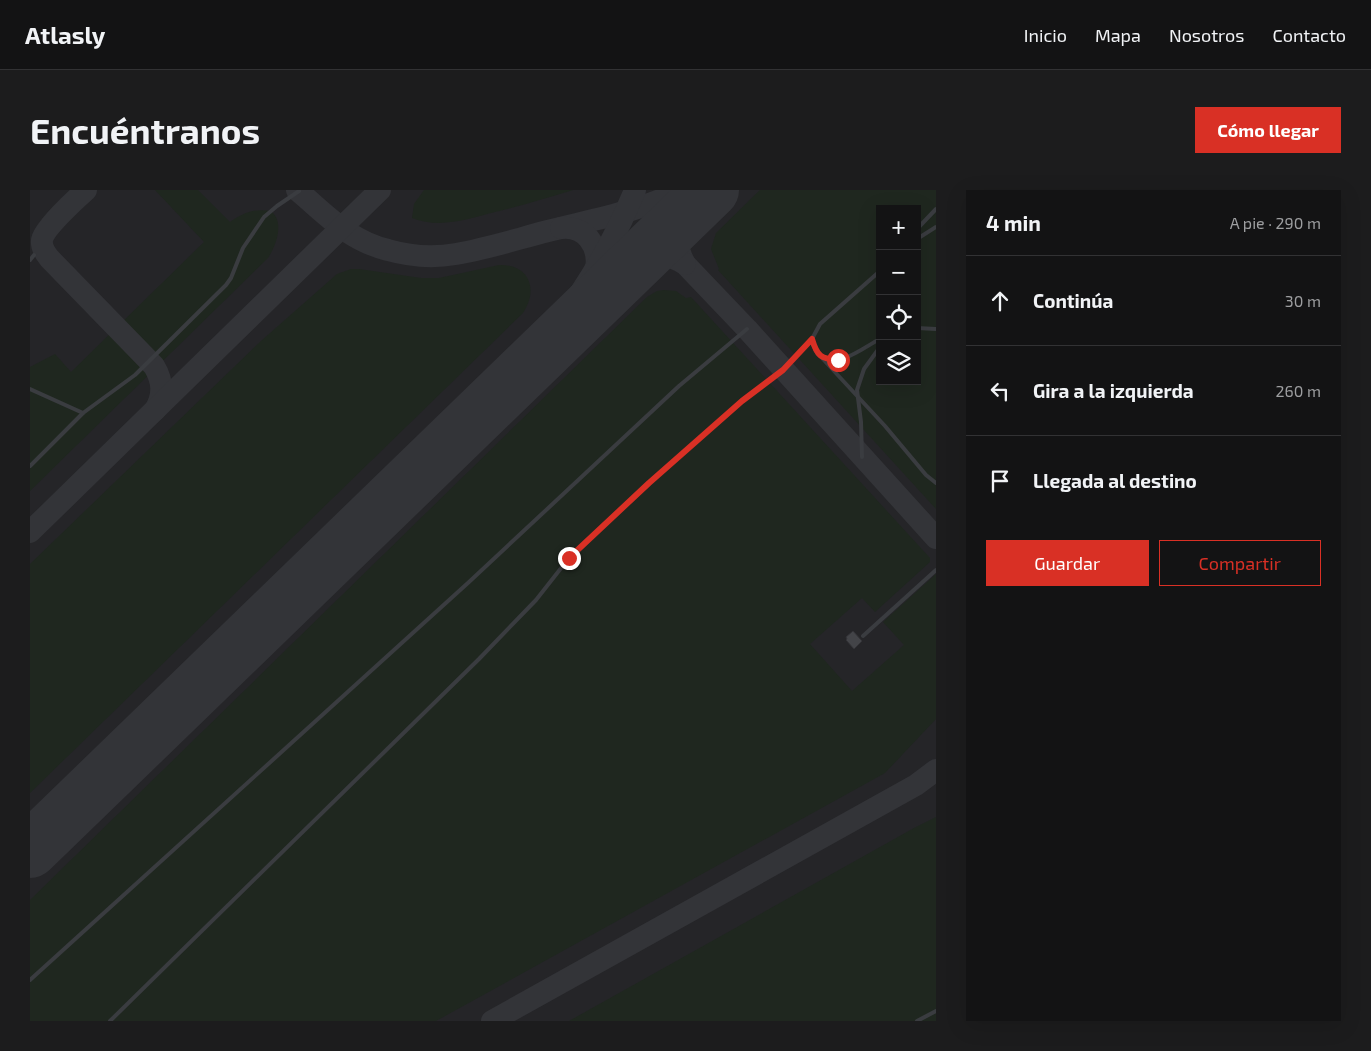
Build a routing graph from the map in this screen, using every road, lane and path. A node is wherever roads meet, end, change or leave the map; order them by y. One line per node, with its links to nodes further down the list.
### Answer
1 (299, 191): 18 (lane)
2 (936, 209): 3 (lane)
3 (921, 224)
4 (936, 227): 5 (lane)
5 (921, 236)
6 (34, 255): 7 (lane)
7 (30, 260)
8 (876, 273): 12 (lane)
9 (921, 328): 11 (lane)
10 (747, 329): 24 (lane)
11 (936, 329)
12 (812, 339): 15 (lane); 26 (lane)
13 (878, 340): 15 (lane)
14 (876, 352): 17 (lane)
15 (821, 357): 17 (lane)
16 (30, 389): 18 (lane)
17 (858, 396): 19 (lane); 21 (lane)
18 (83, 413): 20 (lane)
19 (862, 457)
20 (30, 466)
21 (936, 483)
22 (936, 570): 23 (lane)
23 (863, 636)
24 (30, 980)
25 (936, 1011): 27 (lane)
26 (110, 1021)
27 (917, 1021)

